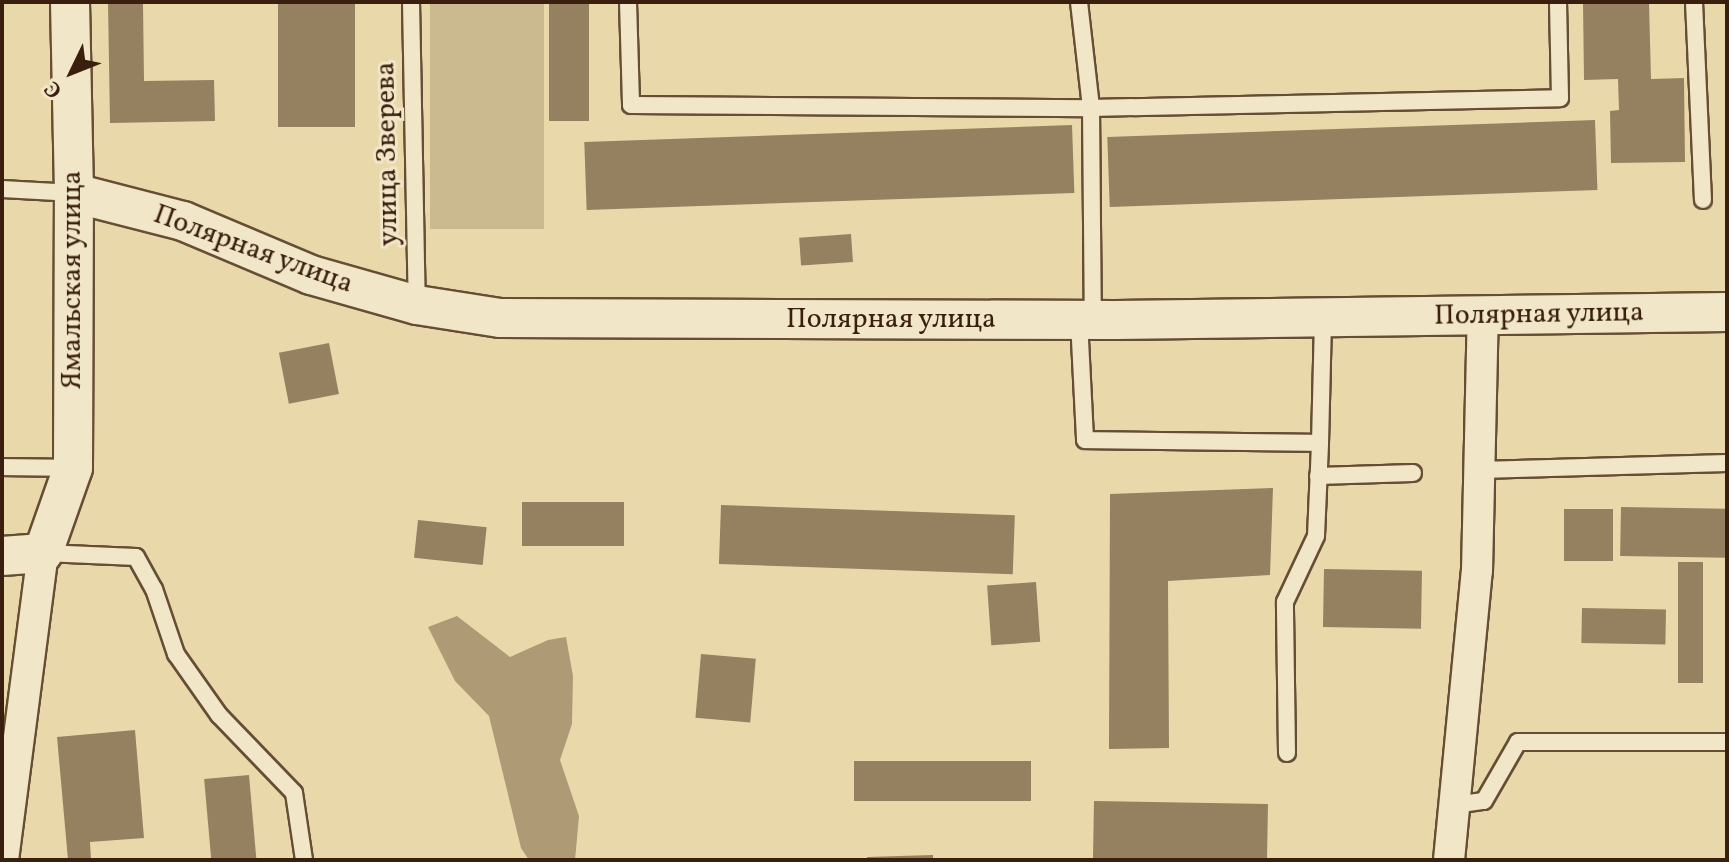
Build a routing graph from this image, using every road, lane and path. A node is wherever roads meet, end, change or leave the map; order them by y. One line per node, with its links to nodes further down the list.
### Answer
1 (70, 2): 9 (street, Ямальская улица)
2 (411, 2): 11 (lane, улица Зверева)
3 (628, 2): 7 (lane)
4 (1079, 2): 7 (lane)
5 (1558, 2): 7 (lane)
6 (1694, 2): 10 (lane)
7 (1091, 108): 15 (lane)
8 (2, 189): 9 (lane)
9 (74, 193): 11 (street, Полярная улица); 19 (street, Ямальская улица)
10 (1703, 200)
11 (417, 305): 15 (street, Полярная улица)
12 (1727, 312): 13 (street, Полярная улица)
13 (1483, 316): 14 (street, Полярная улица); 20 (street)
14 (1323, 318): 15 (street, Полярная улица); 16 (lane)
15 (1086, 320): 16 (lane)
16 (1320, 443): 22 (lane)
17 (1727, 463): 20 (lane)
18 (2, 467): 19 (lane)
19 (73, 468): 23 (street, Ямальская улица)
20 (1480, 470): 27 (street)
21 (1413, 473): 22 (lane)
22 (1318, 476): 26 (lane)
23 (43, 553): 24 (street); 28 (street); 29 (lane)
24 (2, 556)
25 (1727, 742): 27 (lane)
26 (1287, 753)
27 (1454, 805): 30 (street)
28 (3, 860)
29 (304, 860)
30 (1449, 860)

